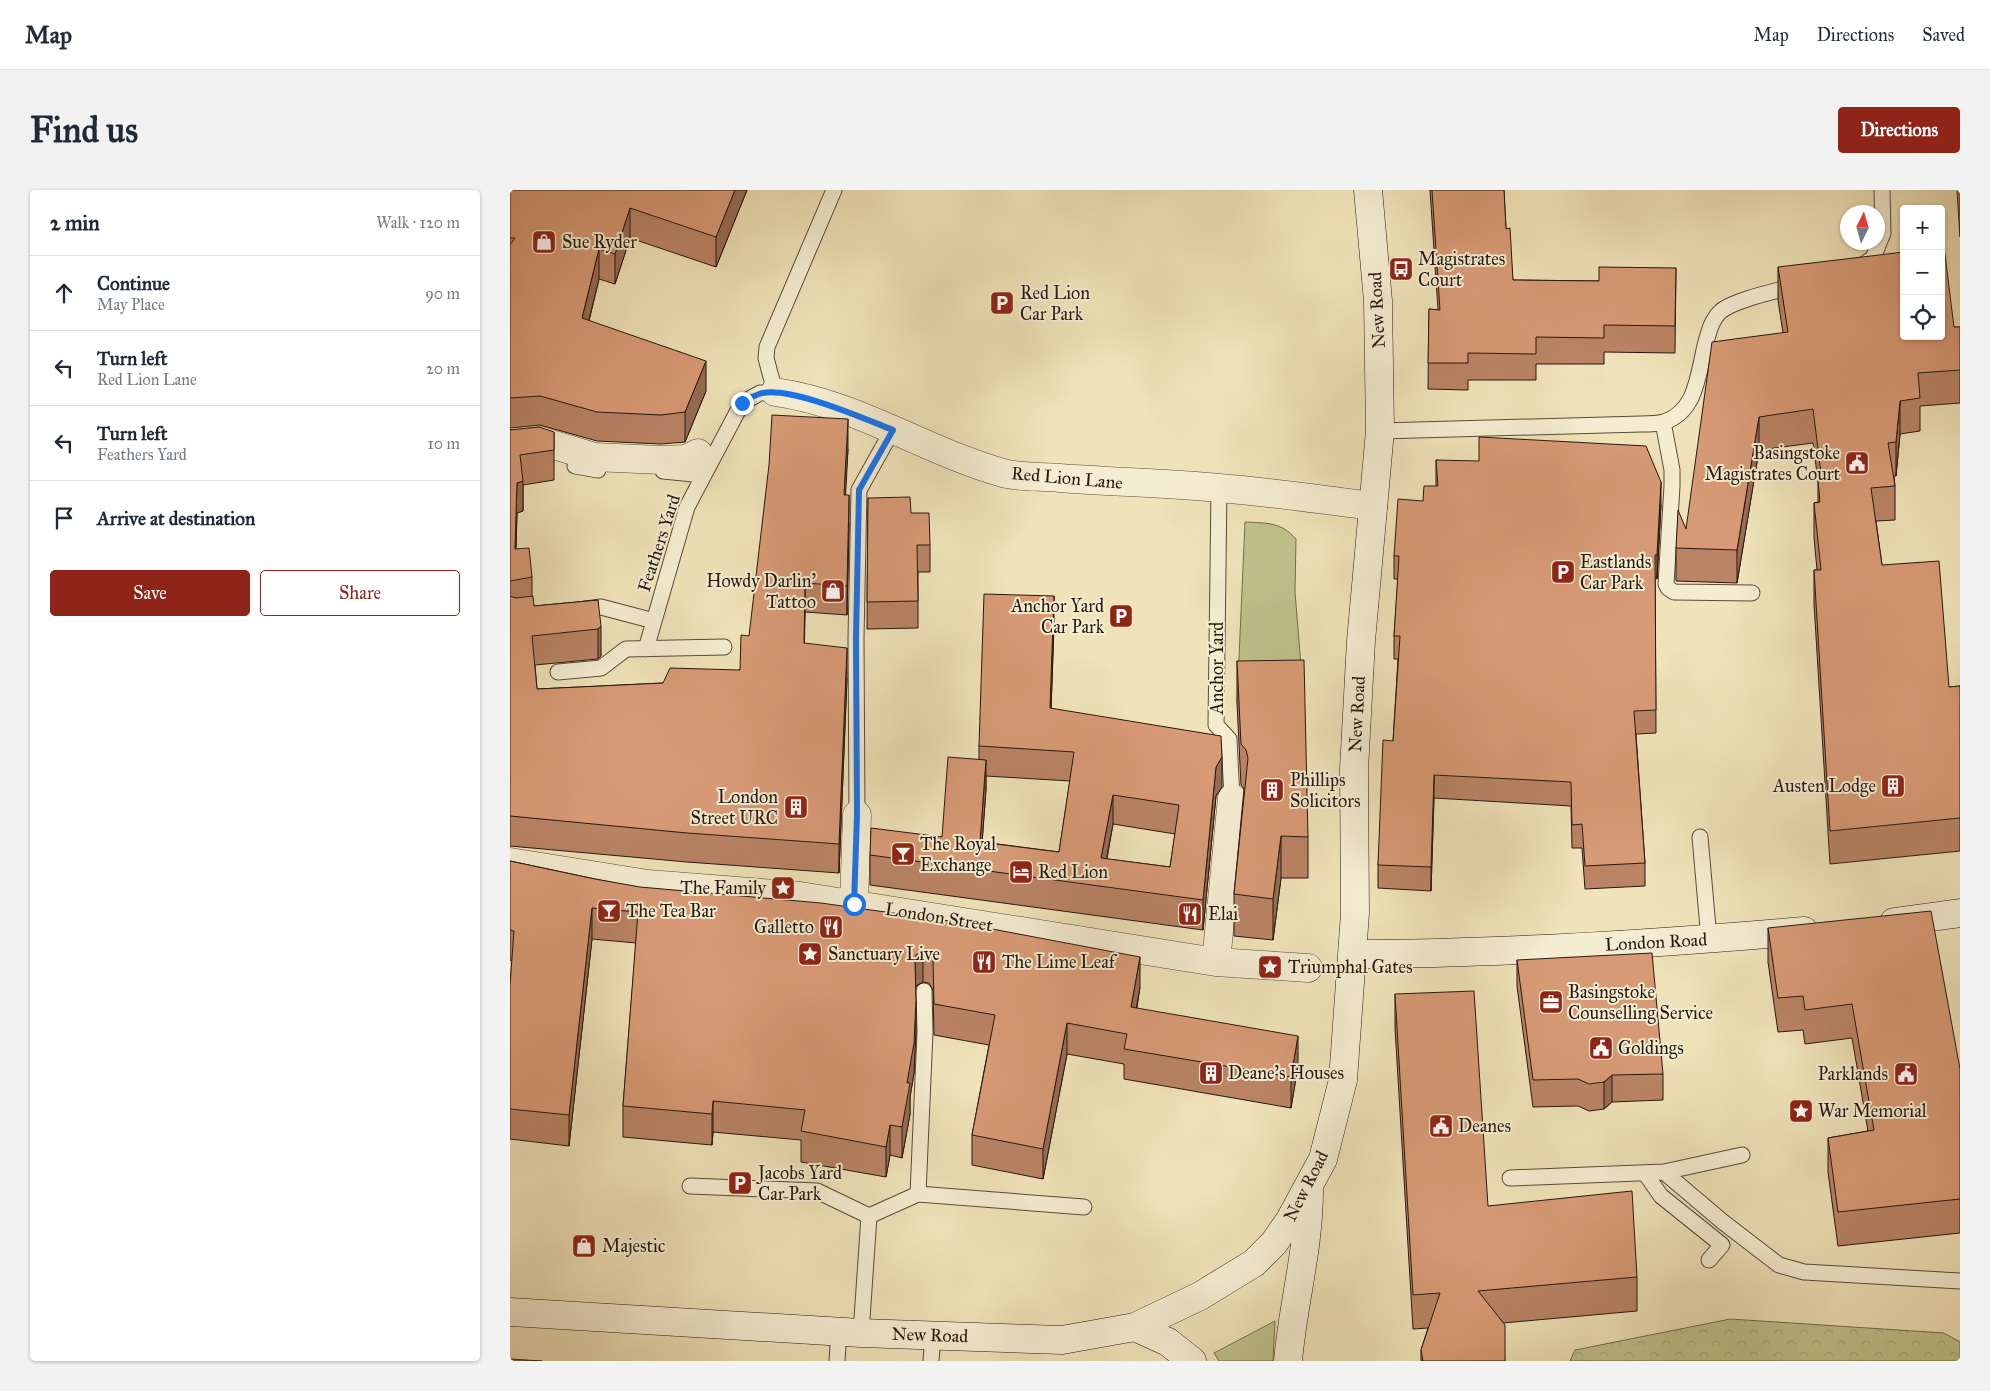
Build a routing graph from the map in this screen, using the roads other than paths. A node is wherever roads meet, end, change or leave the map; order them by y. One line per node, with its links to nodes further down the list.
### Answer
1 (834, 190): 6 (lane)
2 (1368, 190): 9 (street, New Road)
3 (1882, 190): 4 (lane)
4 (1841, 272)
5 (1812, 281): 7 (lane)
6 (775, 392): 8 (street, Red Lion Lane); 11 (lane, Feathers Yard)
7 (1663, 422): 9 (lane); 15 (lane)
8 (893, 430): 13 (street, Red Lion Lane); 22 (lane)
9 (1380, 431): 14 (street, New Road)
10 (510, 444): 11 (street)
11 (701, 464): 12 (lane); 17 (lane, Feathers Yard)
12 (574, 466)
13 (1219, 488): 14 (street, Red Lion Lane); 21 (lane, Anchor Yard)
14 (1373, 506): 30 (street, New Road)
15 (1752, 593)
16 (563, 612): 17 (lane)
17 (654, 621): 19 (lane, Feathers Yard)
18 (724, 647): 19 (lane)
19 (646, 649): 20 (lane)
20 (558, 672)
21 (1232, 798): 31 (street, Anchor Yard)
22 (857, 815): 25 (street)
23 (1700, 837): 29 (lane)
24 (510, 862): 25 (street, London Street)
25 (854, 904): 31 (street, London Street)
26 (1960, 913): 27 (street)
27 (1869, 926)
28 (1832, 929): 29 (street, London Road)
29 (1709, 939): 30 (street, London Road)
30 (1352, 954): 39 (street, New Road)
31 (1216, 962): 32 (street, London Street)
32 (1308, 968)
33 (924, 991): 40 (lane)
34 (1742, 1155): 35 (lane)
35 (1664, 1172): 36 (lane); 44 (lane)
36 (1645, 1173): 37 (lane); 43 (lane)
37 (1510, 1178)
38 (690, 1186): 42 (lane)
39 (1309, 1187): 46 (street, New Road); 51 (street)
40 (918, 1194): 41 (lane); 42 (lane)
41 (1084, 1207)
42 (870, 1216): 47 (lane)
43 (1709, 1260)
44 (1960, 1281)
45 (510, 1312): 47 (street, New Road)
46 (1135, 1327): 48 (street, New Road); 50 (street)
47 (850, 1332): 48 (street, New Road); 49 (lane)
48 (932, 1348)
49 (837, 1361)
50 (1192, 1361)
51 (1288, 1361)

